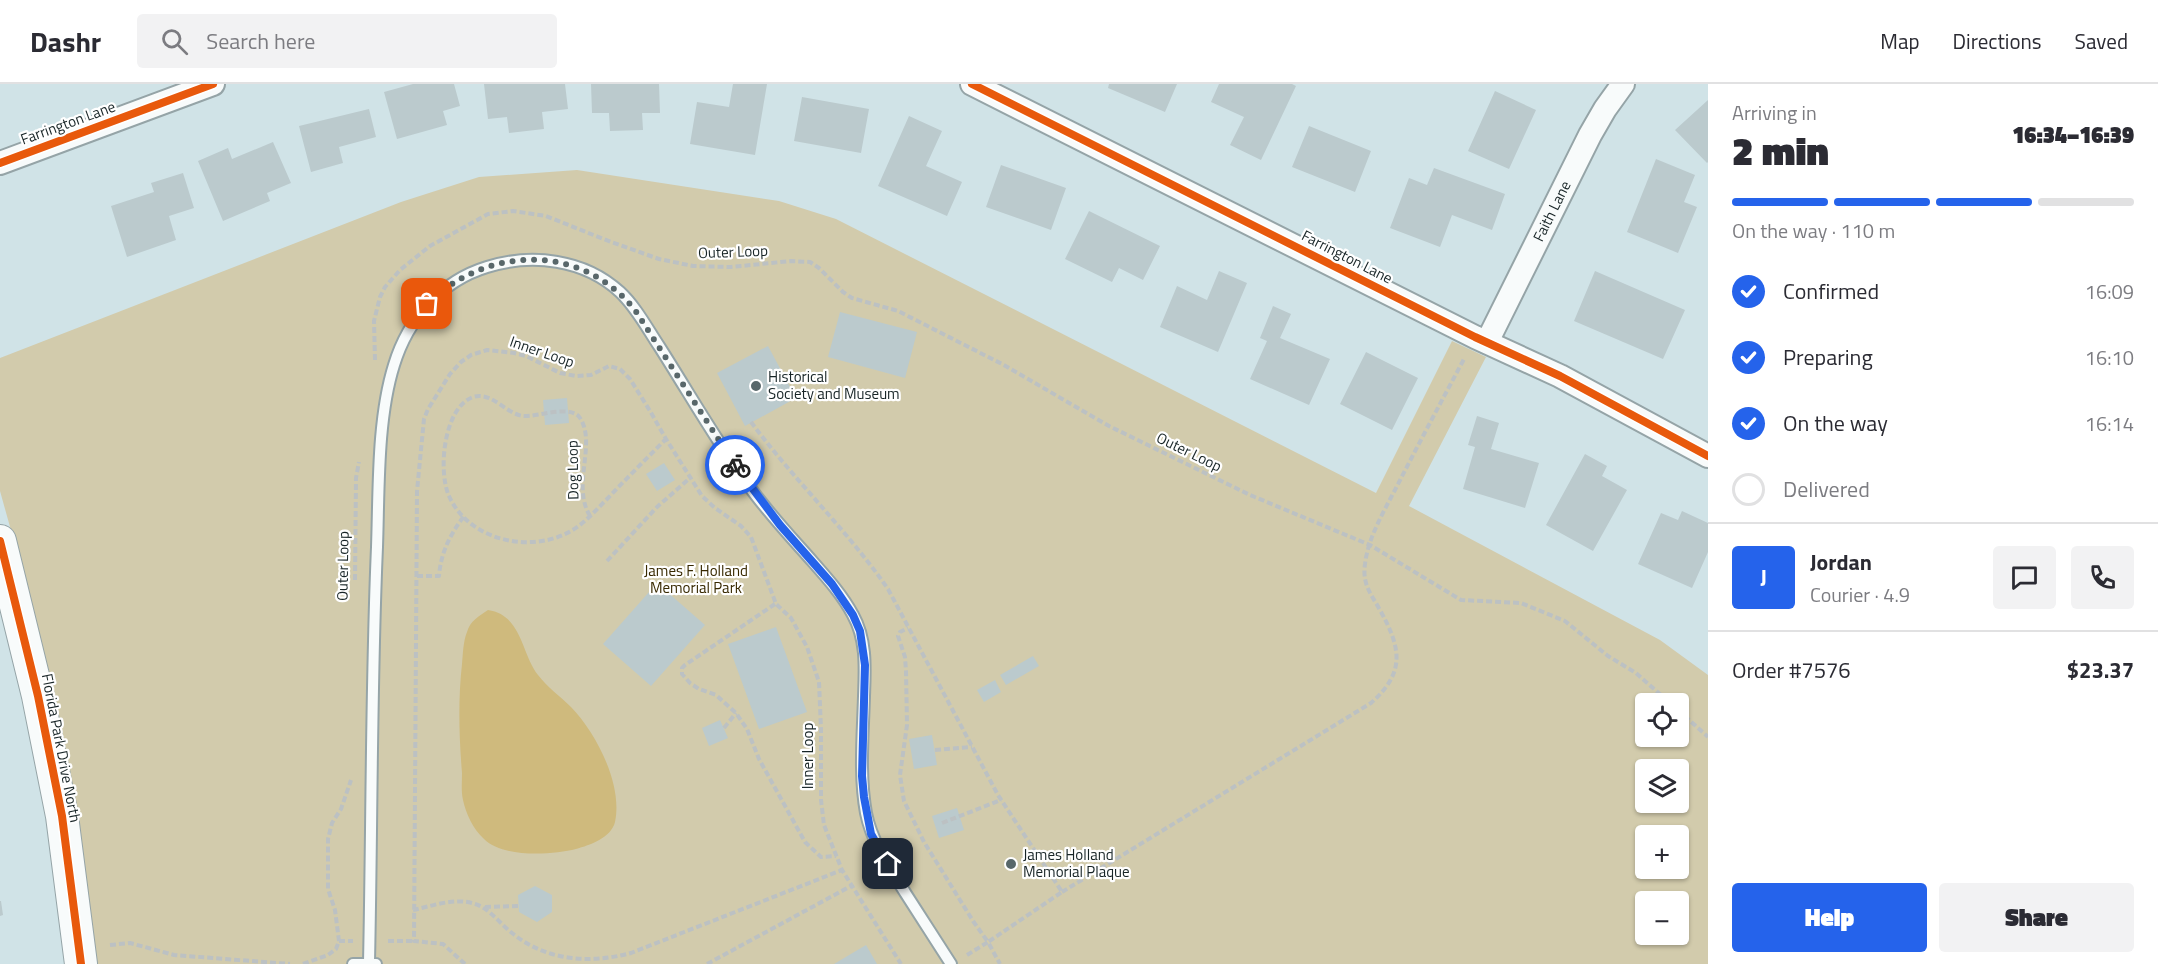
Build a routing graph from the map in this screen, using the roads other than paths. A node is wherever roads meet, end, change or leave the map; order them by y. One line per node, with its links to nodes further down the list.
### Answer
1 (213, 84): 4 (street, Farrington Lane)
2 (972, 84): 5 (street, Farrington Lane)
3 (1623, 84): 5 (street, Faith Lane)
4 (0, 163)
5 (1481, 340): 6 (street, Farrington Lane)
6 (1708, 456)
7 (0, 541): 9 (street, Florida Park Drive North)
8 (373, 963): 10 (lane); 11 (lane)
9 (81, 964)
10 (353, 964)
11 (951, 964)

